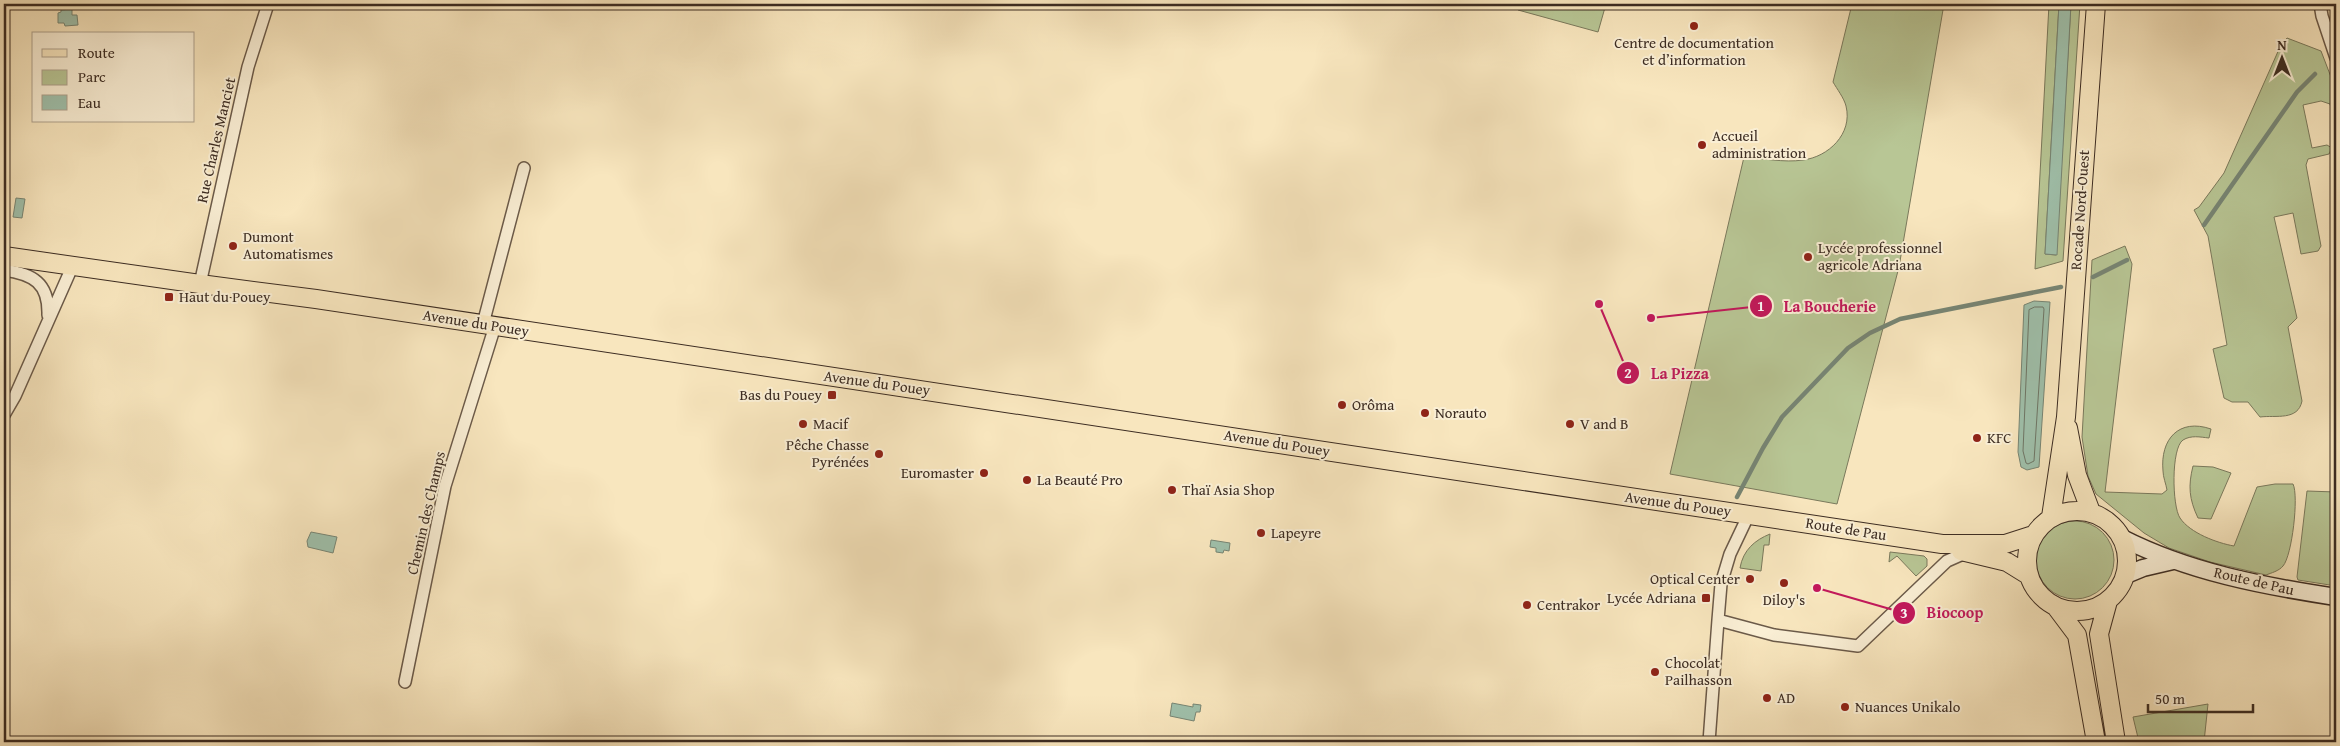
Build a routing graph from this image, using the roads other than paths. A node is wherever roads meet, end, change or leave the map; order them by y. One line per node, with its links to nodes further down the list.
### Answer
1 (268, 4): 9 (street, Rue Charles Manciet)
2 (2096, 4): 13 (main road, Rocade Nord-Ouest)
3 (2320, 4): 4 (street)
4 (2336, 58)
5 (524, 168): 11 (street, Chemin des Champs)
6 (4, 256): 7 (main road, Avenue du Pouey)
7 (73, 265): 9 (main road, Avenue du Pouey); 10 (street)
8 (4, 270): 10 (street)
9 (200, 284): 11 (main road, Avenue du Pouey)
10 (48, 321): 12 (street)
11 (489, 325): 15 (main road, Avenue du Pouey); 28 (street, Chemin des Champs)
12 (4, 415)
13 (2066, 416): 14 (main road, Rocade Nord-Ouest); 16 (main road, Rocade Nord-Ouest)
14 (2091, 512): 16 (main road); 18 (main road, Route de Pau)
15 (1749, 514): 19 (main road, Route de Pau); 27 (street)
16 (2051, 517): 17 (main road, Route de Pau)
17 (2033, 535): 19 (main road, Route de Pau); 22 (main road)
18 (2122, 538): 21 (main road, Route de Pau); 23 (main road)
19 (1942, 544): 20 (main road, Route de Pau)
20 (1965, 553): 22 (main road, Route de Pau); 27 (street)
21 (2173, 560): 23 (main road, Route de Pau); 24 (main road, Route de Pau)
22 (2028, 575): 26 (main road, Route de Pau)
23 (2126, 575): 25 (main road)
24 (2336, 596)
25 (2108, 601): 26 (main road); 31 (main road)
26 (2056, 607): 30 (main road, Route de Pau)
27 (1718, 620): 29 (street)
28 (405, 682)
29 (1709, 742)
30 (2096, 742)
31 (2116, 742)

